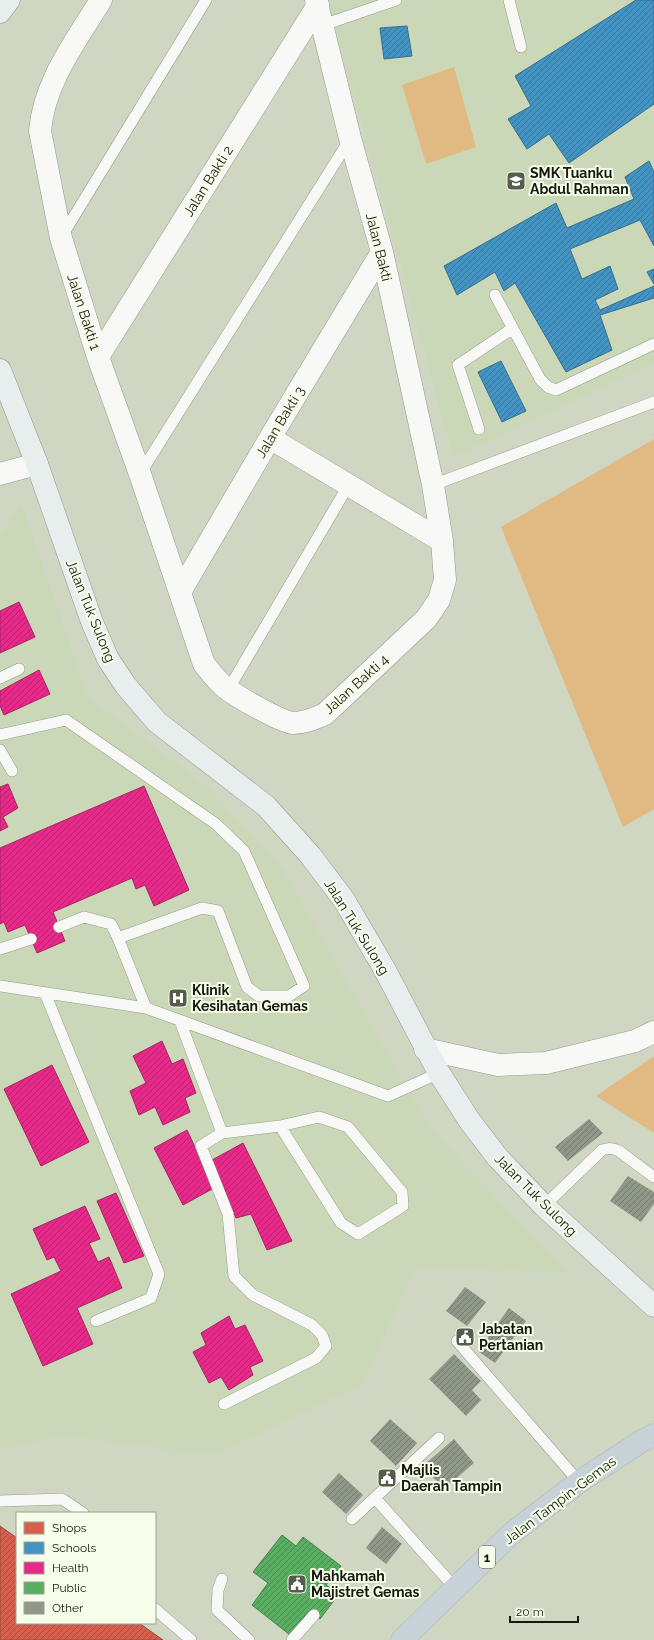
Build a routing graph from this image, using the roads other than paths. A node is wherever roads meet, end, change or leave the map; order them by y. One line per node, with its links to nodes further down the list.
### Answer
1 (9, 0): 7 (street)
2 (101, 0): 10 (street, Jalan Bakti 1)
3 (206, 0): 10 (lane)
4 (396, 0): 6 (lane)
5 (509, 0): 8 (lane)
6 (319, 10): 9 (street, Jalan Bakti); 15 (street, Jalan Bakti 2)
7 (0, 12)
8 (520, 47)
9 (350, 138): 11 (street, Jalan Bakti); 22 (lane)
10 (61, 238): 15 (street, Jalan Bakti 1)
11 (382, 252): 19 (street, Jalan Bakti 3); 24 (street, Jalan Bakti)
12 (495, 295): 13 (lane)
13 (513, 328): 14 (lane); 18 (lane)
14 (654, 344)
15 (98, 357): 22 (street, Jalan Bakti 1)
16 (0, 370): 20 (street, Jalan Tuk Sulong)
17 (654, 402): 24 (lane)
18 (479, 429)
19 (270, 438): 23 (street); 26 (street, Jalan Bakti 3)
20 (37, 464): 21 (street); 43 (street, Jalan Tuk Sulong)
21 (0, 474)
22 (140, 474): 26 (street, Jalan Bakti 1)
23 (348, 486): 25 (street); 30 (lane)
24 (433, 491): 25 (street, Jalan Bakti 4)
25 (442, 541): 30 (street, Jalan Bakti 4)
26 (180, 592): 27 (street, Jalan Bakti 1)
27 (191, 626): 30 (street, Jalan Bakti 4)
28 (19, 669): 29 (lane)
29 (0, 678)
30 (228, 690)
31 (0, 735): 35 (lane)
32 (0, 750): 33 (lane)
33 (12, 771)
34 (59, 927): 35 (lane)
35 (118, 938): 40 (lane)
36 (31, 939): 37 (lane)
37 (0, 949)
38 (0, 986): 39 (lane)
39 (45, 993): 40 (lane); 50 (lane)
40 (146, 1008): 41 (lane)
41 (180, 1020): 44 (lane); 46 (lane)
42 (654, 1032): 43 (street)
43 (425, 1049): 44 (street, Jalan Tuk Sulong)
44 (439, 1074): 48 (street, Jalan Tuk Sulong)
45 (280, 1126): 45 (lane); 46 (lane)
46 (222, 1133): 52 (lane)
47 (654, 1177): 48 (lane)
48 (544, 1206): 49 (street, Jalan Tuk Sulong)
49 (654, 1306)
50 (96, 1321)
51 (457, 1342): 56 (lane)
52 (224, 1404)
53 (654, 1422): 55 (street)
54 (439, 1438): 57 (lane)
55 (648, 1438): 56 (highway, Jalan Tampin-Gemas / 1)
56 (579, 1482): 62 (highway, Jalan Tampin-Gemas / 1)
57 (375, 1498): 60 (lane); 62 (lane)
58 (0, 1501): 59 (lane)
59 (82, 1512)
60 (352, 1519)
61 (222, 1579): 66 (lane)
62 (455, 1588): 68 (highway, Jalan Tampin-Gemas / 1)
63 (156, 1610): 65 (lane)
64 (314, 1615): 67 (lane)
65 (191, 1640)
66 (249, 1640)
67 (292, 1640)
68 (402, 1640)

